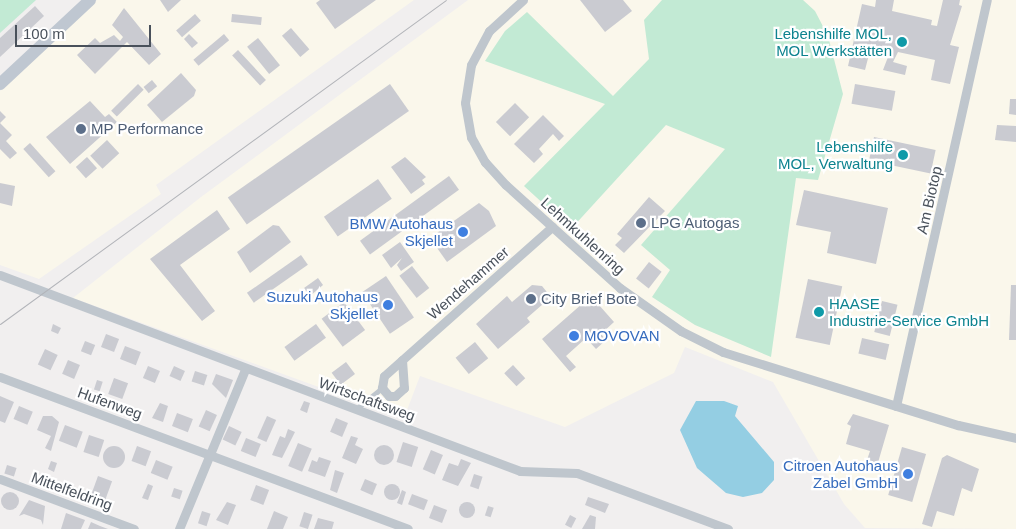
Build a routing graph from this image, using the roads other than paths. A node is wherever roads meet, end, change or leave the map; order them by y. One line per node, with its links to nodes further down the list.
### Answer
1 (90, 0): 4 (street)
2 (523, 0): 5 (street, Lehmkuhlenring)
3 (987, 0): 11 (street, Am Biotop)
4 (0, 84)
5 (552, 227): 7 (street, Wendehammer); 11 (street, Lehmkuhlenring)
6 (0, 275): 8 (street, Wirtschaftsweg)
7 (402, 360): 10 (street, Wendehammer); 10 (street)
8 (245, 370): 12 (street, Wirtschaftsweg); 14 (street)
9 (0, 377): 14 (street, Hufenweg)
10 (382, 388): 12 (lane)
11 (896, 406): 13 (street, Lehmkuhlenring)
12 (355, 410): 19 (street, Wirtschaftsweg)
13 (1016, 438)
14 (210, 454): 17 (street); 18 (street, Hufenweg)
15 (0, 479): 16 (street, Mittelfeldring)
16 (134, 529)
17 (179, 529)
18 (408, 529)
19 (728, 529)

